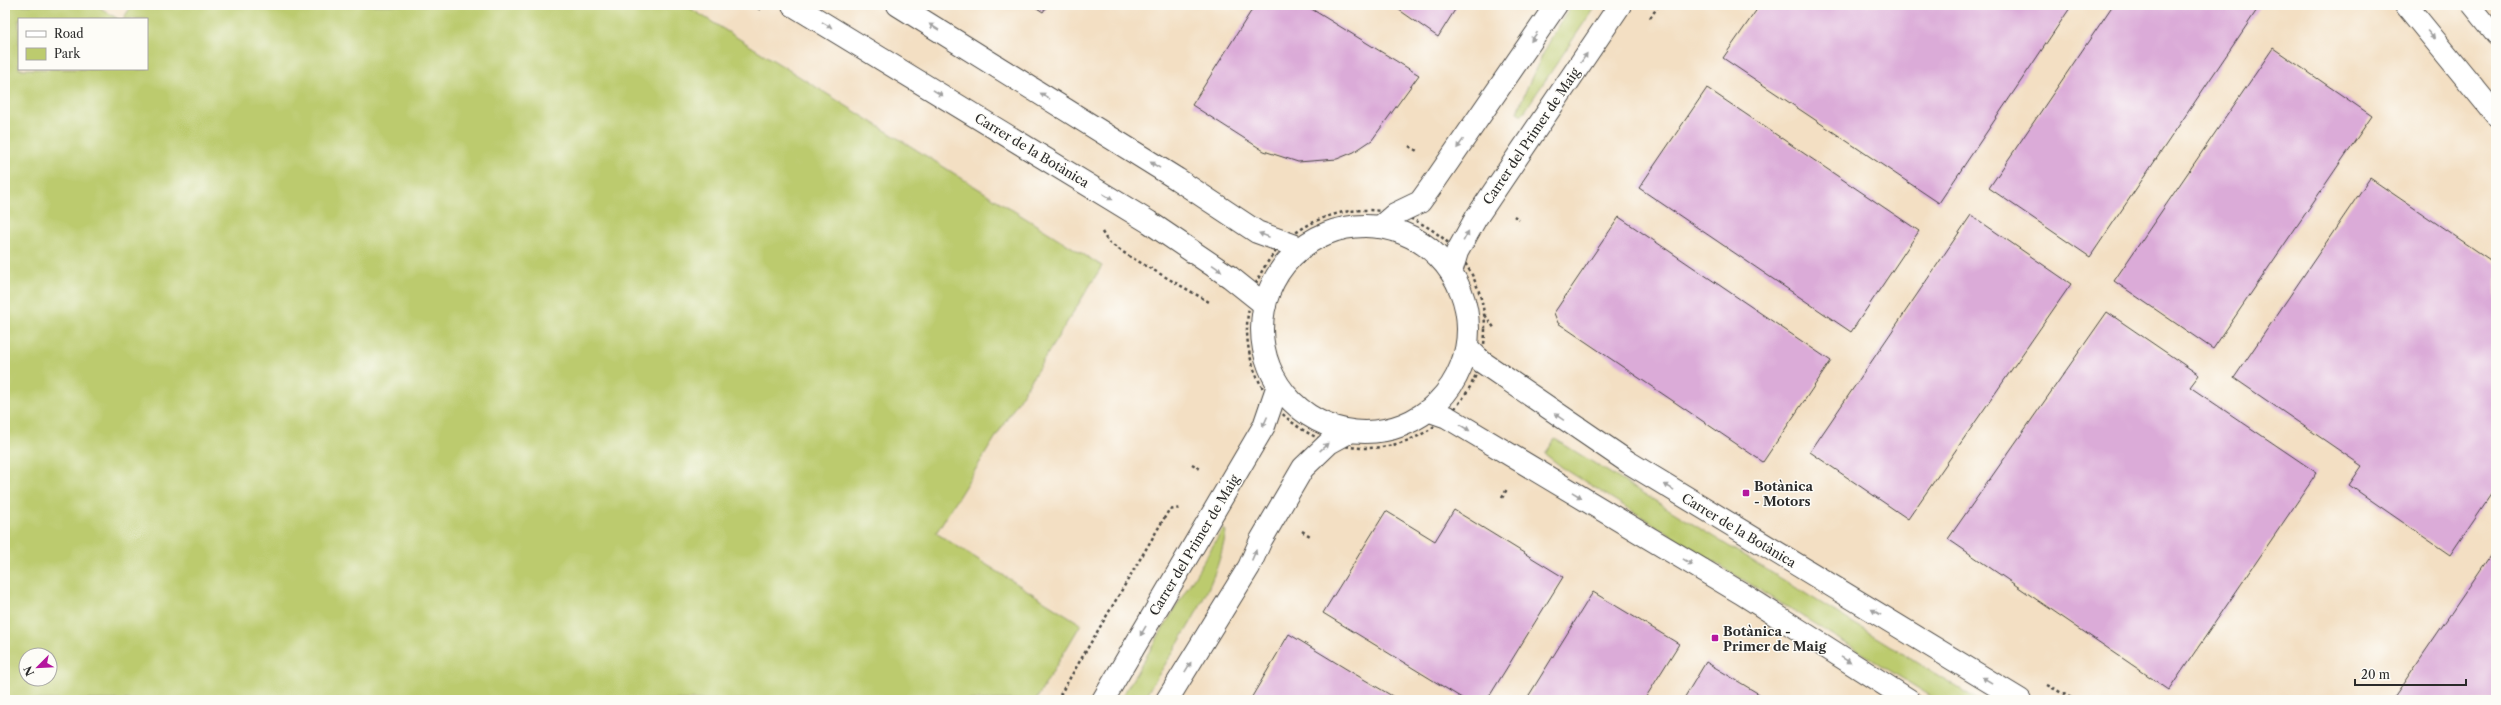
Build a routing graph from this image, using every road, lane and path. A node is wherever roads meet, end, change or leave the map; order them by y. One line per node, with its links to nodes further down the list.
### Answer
1 (793, 5): 13 (street, Carrer de la Botànica, one-way to 13)
2 (898, 5): 11 (street, one-way to 2)
3 (1556, 5): 9 (street, one-way to 9)
4 (1620, 5): 12 (street, Carrer del Primer de Maig, one-way to 4)
5 (2406, 5): 8 (street, one-way to 8)
6 (2471, 5): 7 (lane)
7 (2496, 36)
8 (2496, 115)
9 (1387, 221): 11 (street); 11 (path); 12 (street); 12 (path)
10 (1104, 233): 14 (path)
11 (1292, 245): 13 (street); 13 (path)
12 (1454, 262): 17 (street); 17 (path)
13 (1258, 300): 16 (path); 18 (street)
14 (1215, 306)
15 (1241, 322): 16 (path)
16 (1247, 325): 18 (path)
17 (1474, 354): 19 (street); 19 (path); 27 (street, Carrer de la Botànica, one-way to 17)
18 (1276, 394): 20 (street); 21 (path); 24 (street, Carrer del Primer de Maig, one-way to 24)
19 (1438, 414): 20 (street); 21 (path); 26 (street, one-way to 26)
20 (1349, 432): 21 (street)
21 (1329, 443): 25 (street, one-way to 21)
22 (1182, 507): 23 (path)
23 (1057, 700)
24 (1103, 700)
25 (1167, 700)
26 (1909, 700)
27 (2020, 700)

